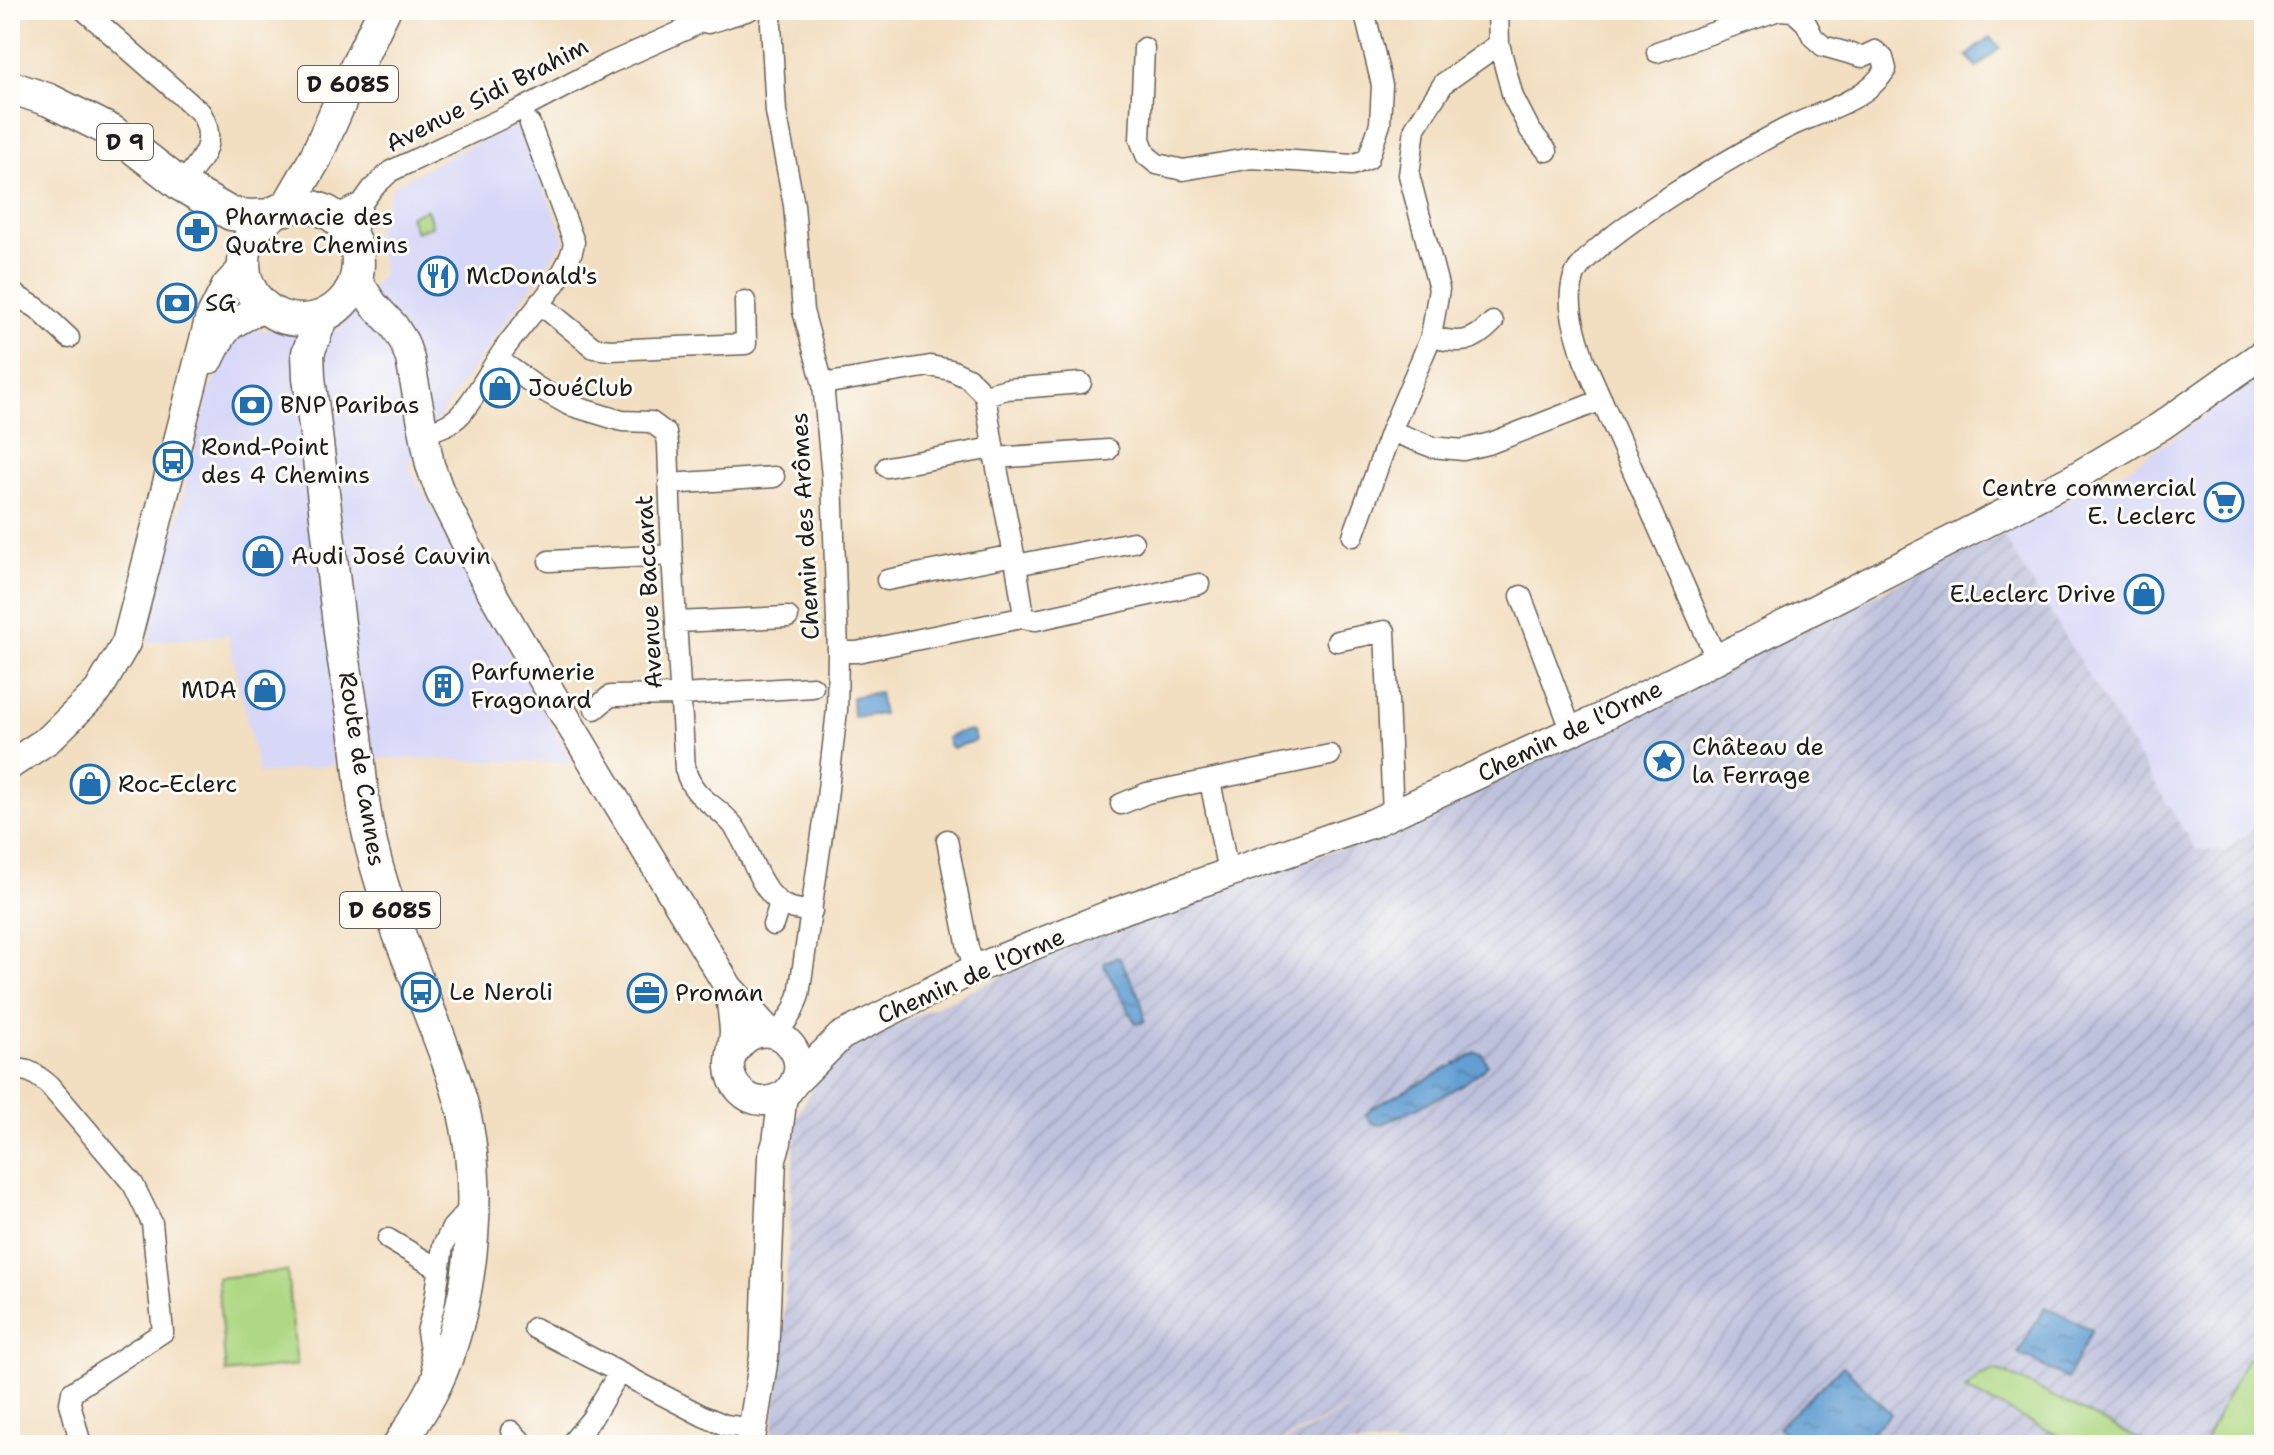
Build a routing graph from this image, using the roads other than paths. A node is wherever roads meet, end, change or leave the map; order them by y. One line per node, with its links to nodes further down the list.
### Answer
1 (84, 10): 17 (street)
2 (384, 10): 16 (main road, D 6085)
3 (722, 10): 9 (street, Avenue Sidi Brahim)
4 (749, 10): 9 (street, Avenue Sidi Brahim)
5 (772, 10): 34 (street, Chemin des Arômes)
6 (1364, 10): 11 (street)
7 (1498, 10): 10 (street)
8 (1812, 17): 12 (street); 36 (street)
9 (689, 28): 18 (street, Avenue Sidi Brahim)
10 (1499, 44): 15 (street); 28 (street)
11 (1144, 48)
12 (1657, 52)
13 (10, 87): 17 (main road, D 9)
14 (530, 124): 25 (street)
15 (1547, 151)
16 (315, 159): 18 (main road); 19 (main road, D 6085)
17 (181, 185): 20 (main road, D 9)
18 (341, 211): 19 (main road); 23 (main road)
19 (279, 212): 20 (main road, D 9); 21 (main road)
20 (231, 214): 21 (main road)
21 (246, 256): 26 (main road); 37 (street)
22 (10, 292): 29 (street)
23 (340, 299): 26 (main road); 30 (main road, Route de Cannes / D 6085); 39 (street)
24 (745, 301): 25 (street)
25 (539, 303): 32 (street)
26 (274, 312): 30 (main road); 37 (street)
27 (1493, 322): 28 (street)
28 (1431, 337): 38 (street)
29 (69, 338)
30 (308, 353): 82 (main road, Route de Cannes / D 6085)
31 (2264, 353): 58 (street, Chemin de l'Orme)
32 (498, 359): 39 (street); 44 (street, Avenue Baccarat)
33 (1081, 383): 35 (street)
34 (823, 384): 35 (street); 57 (street, Chemin des Arômes)
35 (985, 395): 41 (street)
36 (1602, 400): 38 (street); 58 (street)
37 (187, 407): 64 (street)
38 (1391, 431): 45 (street)
39 (423, 433): 74 (street)
40 (1108, 450): 41 (street)
41 (994, 453): 42 (street); 48 (street)
42 (887, 467)
43 (774, 477): 44 (street)
44 (669, 484): 47 (street, Avenue Baccarat)
45 (1353, 536)
46 (1133, 542): 48 (street)
47 (672, 555): 49 (street); 55 (street, Avenue Baccarat)
48 (1015, 560): 50 (street); 54 (street)
49 (549, 561)
50 (887, 580)
51 (1199, 584): 54 (street)
52 (1521, 596): 62 (street)
53 (788, 617): 55 (street)
54 (1021, 618): 57 (street)
55 (676, 622): 60 (street, Avenue Baccarat)
56 (1337, 641): 67 (street)
57 (838, 652): 71 (street, Chemin des Arômes)
58 (1717, 660): 62 (street, Chemin de l'Orme)
59 (813, 687): 60 (street)
60 (681, 695): 61 (street); 70 (street, Avenue Baccarat)
61 (595, 709)
62 (1572, 732): 67 (street, Chemin de l'Orme)
63 (1330, 755): 65 (street)
64 (10, 765)
65 (1210, 781): 66 (street); 69 (street)
66 (1121, 804)
67 (1393, 814): 69 (street, Chemin de l'Orme)
68 (947, 840): 73 (street)
69 (1228, 872): 73 (street, Chemin de l'Orme)
70 (780, 903): 71 (street); 72 (street)
71 (812, 911): 75 (street, Chemin des Arômes)
72 (773, 925)
73 (975, 969): 76 (street, Chemin de l'Orme)
74 (729, 988): 75 (street); 77 (street)
75 (778, 1036): 76 (street, Chemin de l'Orme); 77 (street); 80 (street)
76 (841, 1036): 80 (street, Chemin de l'Orme)
77 (731, 1058): 79 (street)
78 (10, 1071): 89 (street)
79 (738, 1088): 80 (street); 81 (street)
80 (789, 1089): 81 (street)
81 (772, 1158): 88 (street)
82 (472, 1206): 84 (street); 87 (main road, Route de Cannes / D 6085)
83 (388, 1239): 84 (street)
84 (439, 1269): 87 (street)
85 (534, 1328): 86 (street)
86 (619, 1373): 88 (street); 91 (street)
87 (436, 1385): 90 (main road, Route de Cannes / D 6085)
88 (752, 1437)
89 (81, 1445)
90 (399, 1445)
91 (570, 1445)

